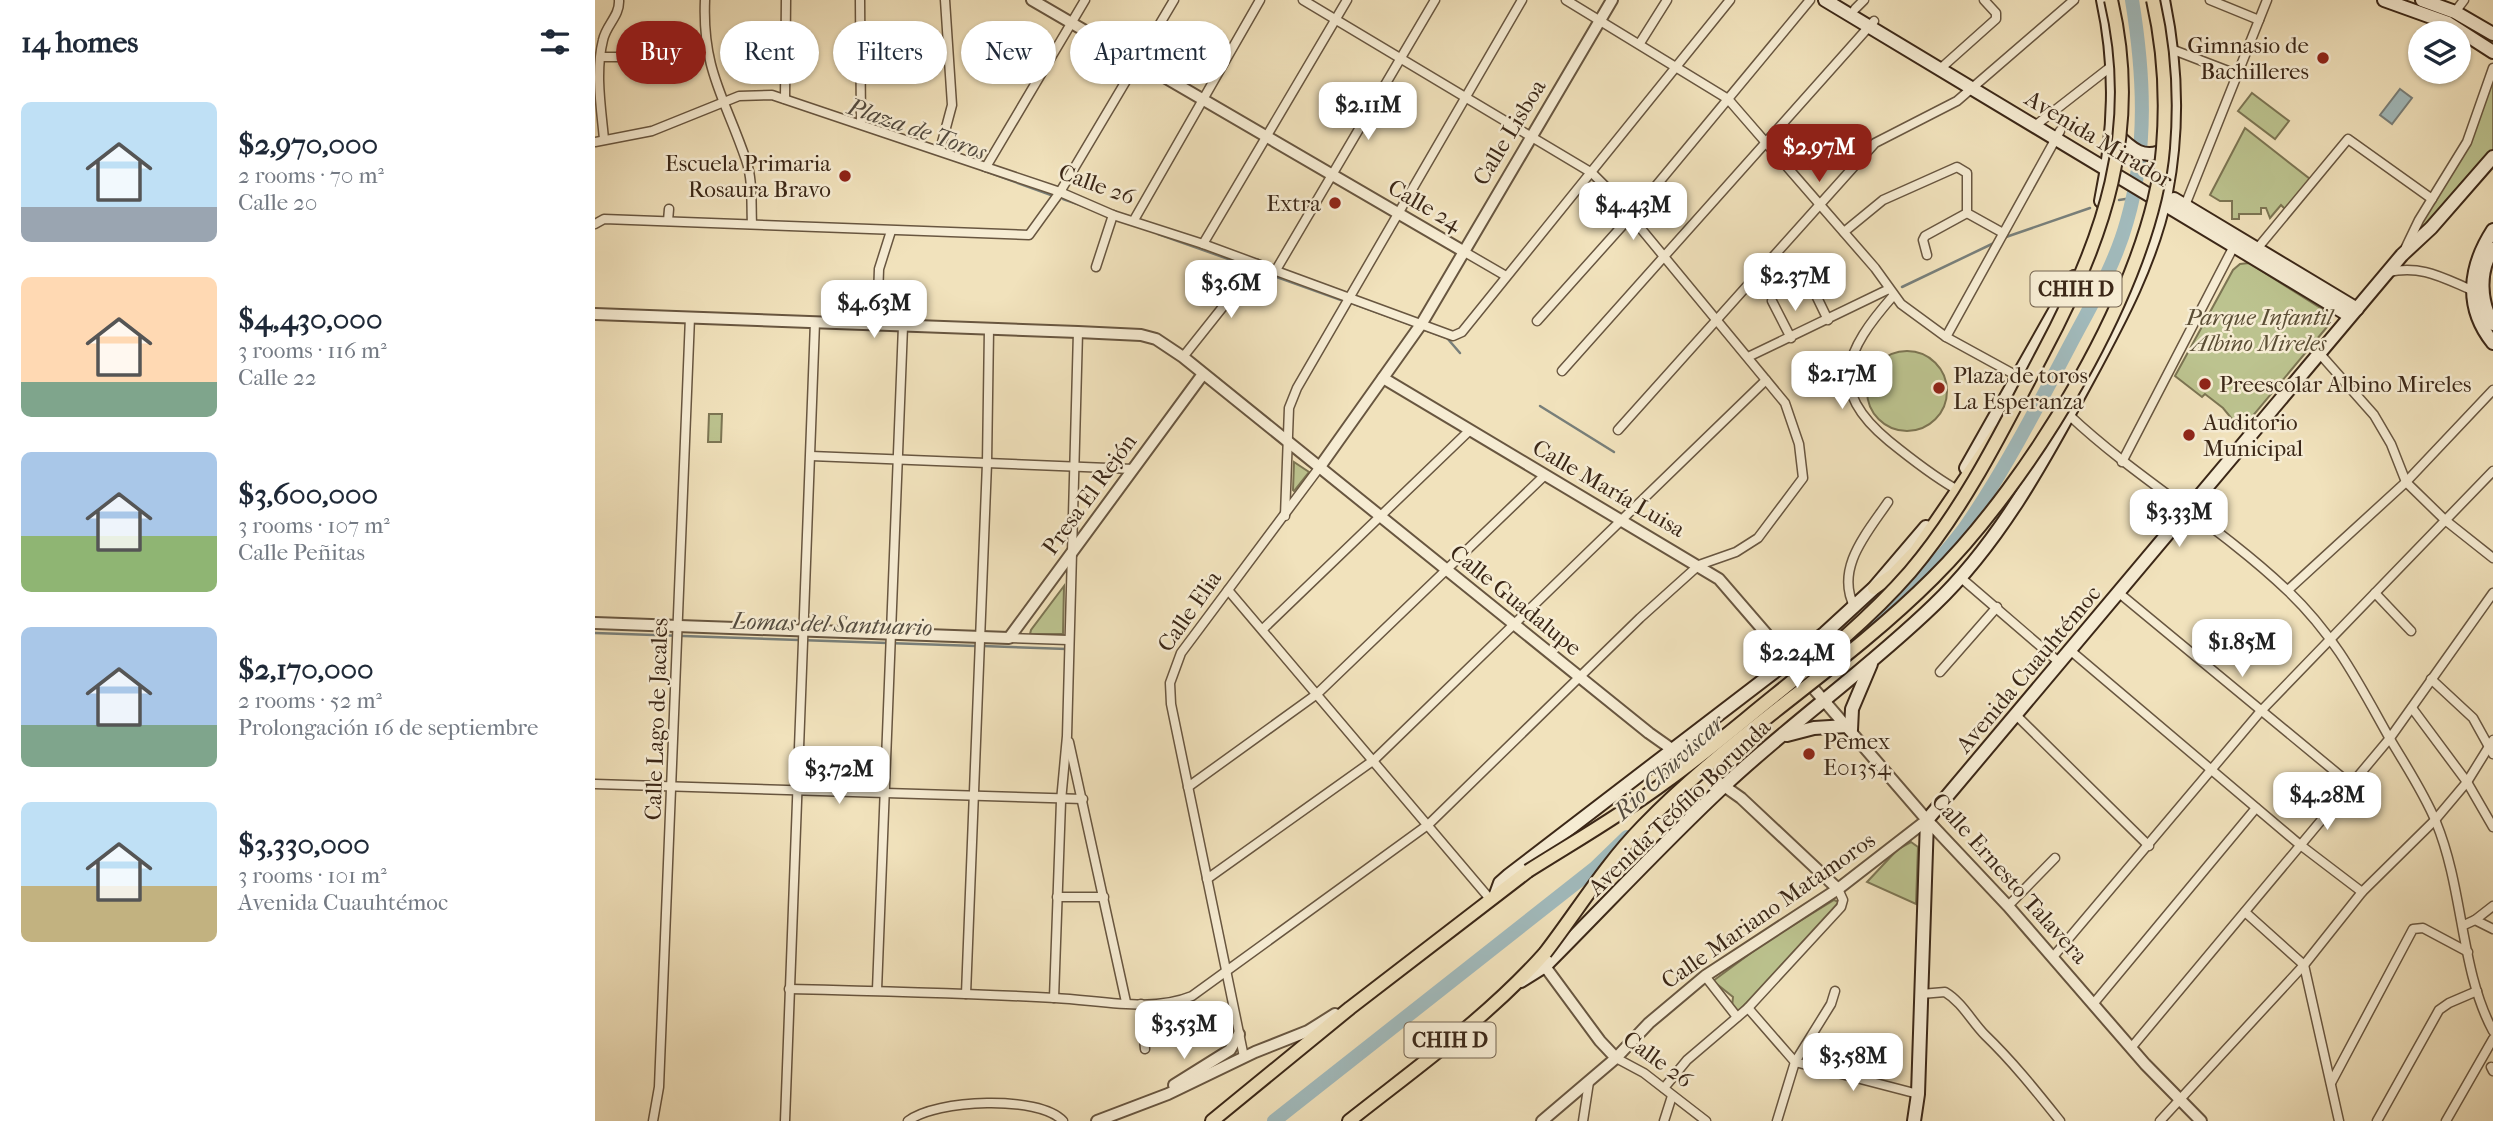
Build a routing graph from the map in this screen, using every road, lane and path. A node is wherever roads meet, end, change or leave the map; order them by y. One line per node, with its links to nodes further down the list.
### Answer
1 (619, 0): 46 (street)
2 (705, 0): 62 (street)
3 (786, 0): 59 (street)
4 (860, 0): 64 (street)
5 (945, 0): 72 (street)
6 (1032, 0): 37 (street, Calle 24)
7 (1085, 0): 38 (street)
8 (1174, 0): 39 (street)
9 (1261, 0): 60 (street)
10 (1303, 0): 34 (street)
11 (1347, 0): 34 (street)
12 (1436, 0): 48 (street)
13 (1522, 0): 58 (street)
14 (1566, 0): 35 (street)
15 (1612, 0): 35 (street, Calle Lisboa)
16 (1667, 0): 43 (street)
17 (1730, 0): 51 (street)
18 (1810, 0): 61 (street)
19 (1825, 0): 40 (main road, Avenida Mirador)
20 (1840, 0): 32 (main road, Avenida Mirador)
21 (1984, 0): 50 (street)
22 (2074, 0): 56 (street)
23 (2103, 0): 49 (main road, Avenida Teófilo Borunda)
24 (2112, 0): 140 (main road, Avenida Teófilo Borunda / CHIH D, bridge)
25 (2153, 0): 238 (main road, CHIH D, bridge)
26 (2163, 0): 44 (main road, Avenida Teófilo Borunda)
27 (2210, 0): 36 (street)
28 (2267, 0): 36 (street)
29 (2384, 0): 45 (main road)
30 (2422, 0): 33 (main road)
31 (2464, 0): 33 (street)
32 (1860, 5): 40 (main road, Avenida Mirador)
33 (2455, 12): 42 (main road)
34 (1336, 19): 48 (street); 68 (street)
35 (1601, 19): 43 (street); 67 (street, Calle Lisboa)
36 (2259, 20): 53 (street)
37 (1070, 21)
38 (1073, 21)
39 (1162, 21)
40 (1871, 24): 50 (main road, Avenida Mirador); 70 (street)
41 (1070, 25): 75 (street)
42 (2493, 34)
43 (1640, 43): 51 (street)
44 (2171, 49): 53 (street); 71 (main road, Avenida Teófilo Borunda)
45 (2493, 52)
46 (601, 57): 47 (street); 57 (street)
47 (616, 57)
48 (1400, 60): 58 (street); 77 (street)
49 (2113, 65): 63 (street); 65 (main road, Avenida Teófilo Borunda)
50 (1943, 66): 56 (main road, Avenida Mirador)
51 (1678, 67): 61 (street); 76 (street)
52 (2493, 68): 80 (street)
53 (2236, 74): 83 (street)
54 (1125, 84): 78 (street)
55 (1176, 84): 60 (street, Calle 24)
56 (1976, 85): 63 (main road, Avenida Mirador); 81 (street)
57 (597, 94): 69 (street)
58 (1465, 97): 67 (street); 84 (street)
59 (785, 99): 62 (street, Calle 26); 64 (street, Calle 26)
60 (1202, 99): 68 (street, Calle 24); 88 (street)
61 (1728, 99): 70 (street); 87 (street)
62 (723, 103): 69 (street, Calle 26); 91 (street)
63 (2040, 123): 66 (main road, Avenida Mirador)
64 (860, 124): 72 (street, Calle 26)
65 (2113, 130): 71 (main road); 74 (main road, Avenida Teófilo Borunda)
66 (2058, 134): 74 (main road, Avenida Mirador); 95 (street)
67 (1532, 136): 76 (street); 99 (street, Calle Lisboa)
68 (1266, 137): 77 (street, Calle 24); 97 (street)
69 (599, 140)
70 (1766, 144): 81 (street); 103 (street)
71 (2172, 146): 79 (main road, Avenida Teófilo Borunda)
72 (940, 150): 75 (street, Calle 26)
73 (2493, 157): 102 (main road, Avenida Cuauhtémoc)
74 (2108, 165): 79 (main road, Avenida Mirador); 135 (main road, Avenida Teófilo Borunda)
75 (986, 167): 78 (street, Calle 26)
76 (1593, 173): 87 (street); 108 (street)
77 (1332, 175): 84 (street, Calle 24); 106 (street)
78 (1060, 192): 86 (street, Calle 26); 93 (street)
79 (2164, 198): 83 (main road, Avenida Mirador); 139 (main road, Avenida Teófilo Borunda)
80 (2432, 199): 100 (street); 102 (street)
81 (1819, 205): 94 (street); 120 (street)
82 (669, 209): 89 (street)
83 (2183, 210): 96 (main road, Avenida Mirador)
84 (1397, 213): 99 (street, Calle 24); 112 (street)
85 (1967, 213): 94 (street); 95 (street); 101 (street)
86 (1113, 215): 88 (street, Calle 26); 105 (street)
87 (1632, 216): 103 (street); 119 (street)
88 (1134, 220): 97 (street, Calle 26)
89 (668, 221): 90 (street); 91 (street)
90 (595, 224)
91 (752, 224): 93 (street)
92 (2493, 230): 110 (main road)
93 (891, 231): 123 (street)
94 (1843, 232): 111 (street)
95 (2003, 233): 127 (street)
96 (2236, 242): 100 (main road, Avenida Mirador); 146 (street)
97 (1203, 244): 104 (street, Calle 26)
98 (2493, 249): 122 (main road)
99 (1463, 251): 108 (street, Calle 24); 121 (street, Calle Lisboa)
100 (2254, 252): 114 (main road, Avenida Mirador)
101 (1927, 254)
102 (2402, 255): 107 (main road, Avenida Cuauhtémoc)
103 (1664, 257): 120 (street); 133 (street)
104 (1257, 264): 106 (street, Calle 26); 131 (street)
105 (1096, 267)
106 (1276, 270): 112 (street, Calle 26)
107 (2388, 272): 110 (street); 114 (main road, Avenida Cuauhtémoc)
108 (1506, 276): 121 (street, Calle 26)
109 (1811, 285): 117 (street)
110 (2472, 290): 122 (main road)
111 (1891, 293): 117 (street); 127 (street); 154 (street)
112 (1350, 298): 121 (street, Calle 26); 143 (street)
113 (1772, 301): 128 (street)
114 (2354, 313): 130 (main road, Avenida Cuauhtémoc)
115 (595, 314): 116 (street)
116 (690, 317): 118 (street); 175 (street, Calle Lago de Jacales)
117 (1828, 320): 128 (street)
118 (815, 321): 123 (street); 144 (street)
119 (1537, 321)
120 (1717, 322): 132 (street); 142 (street)
121 (1422, 323): 136 (street, Calle Elia)
122 (2490, 324): 129 (main road)
123 (877, 325): 124 (street)
124 (903, 326): 125 (street); 145 (street)
125 (989, 329): 126 (street); 147 (street)
126 (1078, 332): 131 (street, Calle Guadalupe); 148 (street)
127 (1946, 337): 135 (street)
128 (1791, 338): 132 (street)
129 (2493, 343)
130 (2320, 354): 153 (street); 156 (main road, Avenida Cuauhtémoc)
131 (1183, 357): 134 (street, Calle Guadalupe)
132 (1748, 357): 137 (street)
133 (1562, 371)
134 (1203, 374): 143 (street, Calle Guadalupe); 150 (street, Presa El Rejón)
135 (2019, 377): 154 (main road, Avenida Teófilo Borunda)
136 (1383, 378): 141 (street, Calle María Luisa); 149 (street, Calle Elia)
137 (1766, 380): 159 (street); 163 (street)
138 (2493, 390): 153 (street)
139 (2069, 415): 146 (street); 165 (main road, Avenida Teófilo Borunda)
140 (2006, 423): 166 (main road, bridge); 227 (main road, Avenida Teófilo Borunda / CHIH D, bridge)
141 (1470, 430): 152 (street, Calle María Luisa); 158 (street)
142 (1618, 430)
143 (1287, 442): 149 (street, Calle Guadalupe); 157 (street)
144 (811, 456): 145 (street); 178 (street)
145 (898, 461): 147 (street); 180 (street)
146 (2122, 462): 156 (street)
147 (987, 463): 148 (street); 181 (street)
148 (1073, 468): 150 (street); 161 (street)
149 (1319, 468): 157 (street, Calle Elia); 158 (street, Calle Guadalupe)
150 (1133, 469): 161 (street, Presa El Rejón)
151 (2493, 471): 160 (street)
152 (1545, 475): 159 (street, Calle María Luisa); 164 (street)
153 (2406, 482): 160 (street); 168 (street)
154 (1954, 488): 166 (main road, Avenida Teófilo Borunda)
155 (1888, 502): 172 (street)
156 (2189, 511): 168 (street); 169 (main road, Avenida Cuauhtémoc)
157 (1285, 516): 167 (street, Calle Elia)
158 (1380, 517): 164 (street, Calle Guadalupe); 177 (street)
159 (1621, 520): 163 (street, Calle María Luisa); 176 (street)
160 (2445, 520): 162 (street); 170 (street)
161 (1071, 554): 183 (street, Presa El Rejón); 184 (street)
162 (2493, 558)
163 (1699, 565): 187 (street, Calle María Luisa); 190 (street)
164 (1446, 570): 176 (street, Calle Guadalupe); 192 (street)
165 (1960, 576): 173 (street); 186 (main road, Avenida Teófilo Borunda)
166 (1874, 588): 172 (main road, Avenida Teófilo Borunda)
167 (1229, 590): 177 (street); 210 (street, Calle Elia)
168 (2288, 590): 182 (street)
169 (2119, 593): 185 (main road, Avenida Cuauhtémoc); 195 (street)
170 (2375, 593): 179 (street); 182 (street)
171 (2493, 593): 191 (street)
172 (1855, 607): 187 (main road, Avenida Teófilo Borunda)
173 (1997, 607): 188 (street); 189 (street)
174 (595, 623): 175 (street)
175 (679, 625): 178 (street); 209 (street, Calle Lago de Jacales)
176 (1513, 625): 190 (street, Calle Guadalupe); 203 (street)
177 (1263, 629): 192 (street)
178 (804, 631): 180 (street); 211 (street)
179 (2411, 631)
180 (894, 633): 181 (street); 212 (street)
181 (980, 636): 183 (street); 213 (street)
182 (2332, 637): 195 (street); 200 (street)
183 (1009, 638): 184 (street)
184 (1067, 640): 198 (street)
185 (2071, 651): 188 (main road, Avenida Cuauhtémoc); 204 (street)
186 (1874, 658): 193 (main road, Avenida Teófilo Borunda); 197 (main road)
187 (1792, 661): 193 (street, Calle Ernesto Talavera, bridge); 202 (main road, Avenida Teófilo Borunda)
188 (2060, 663): 196 (main road, Avenida Cuauhtémoc)
189 (1940, 672)
190 (1580, 678): 202 (street, Calle Guadalupe); 219 (street)
191 (2431, 679): 194 (street); 201 (street)
192 (1317, 694): 203 (street); 210 (street)
193 (1825, 698): 197 (street, Calle Ernesto Talavera); 199 (main road, Avenida Teófilo Borunda)
194 (2412, 708): 200 (street); 205 (street)
195 (2260, 712): 204 (street); 206 (street)
196 (2017, 716): 217 (main road, Avenida Cuauhtémoc); 222 (street)
197 (1849, 728): 199 (main road); 217 (street, Calle Ernesto Talavera)
198 (1067, 736): 214 (street); 215 (street)
199 (1780, 737): 208 (main road, Avenida Teófilo Borunda)
200 (2390, 738): 206 (street); 218 (street)
201 (2492, 747): 205 (street)
202 (1671, 749): 208 (street, Calle Guadalupe, bridge); 227 (main road, Avenida Teófilo Borunda)
203 (1374, 760): 219 (street); 224 (street)
204 (2210, 769): 216 (street); 222 (street)
205 (2467, 782): 218 (street); 220 (street)
206 (2349, 783): 221 (street)
207 (595, 784): 209 (street)
208 (1724, 785): 226 (street, Calle Guadalupe); 238 (main road, Avenida Teófilo Borunda)
209 (672, 786): 211 (street); 270 (street, Calle Lago de Jacales)
210 (1188, 787): 224 (street, Calle Elia)
211 (797, 790): 212 (street); 243 (street)
212 (886, 794): 213 (street); 244 (street)
213 (973, 797): 215 (street); 247 (street)
214 (1083, 799): 215 (street); 229 (street)
215 (1061, 801): 228 (street)
216 (2256, 808): 221 (street); 251 (street)
217 (1927, 820): 226 (street, Calle Mariano Matamoros); 230 (street, Calle Ernesto Talavera); 248 (main road)
218 (2435, 820): 225 (street); 234 (street)
219 (1429, 824): 227 (street); 241 (street)
220 (2493, 827)
221 (2299, 844): 225 (street); 232 (street)
222 (2149, 846): 237 (street)
223 (2055, 858): 230 (street)
224 (1207, 879): 241 (street, Calle Elia)
225 (2362, 892): 240 (street)
226 (1840, 895): 242 (street, Calle Mariano Matamoros); 253 (street)
227 (1493, 896): 239 (main road, Avenida Teófilo Borunda / CHIH D)
228 (1057, 897): 229 (street); 249 (street)
229 (1104, 897): 250 (street)
230 (2008, 906): 237 (street, Calle Ernesto Talavera)
231 (2493, 906): 233 (street)
232 (2245, 912): 240 (street); 258 (street)
233 (2475, 920): 234 (street); 235 (street)
234 (2464, 925): 236 (street)
235 (2493, 929)
236 (2468, 952): 246 (street); 264 (street)
237 (2053, 957): 251 (street, Calle Ernesto Talavera)
238 (1543, 959): 261 (street, Calle 26); 276 (main road, CHIH D)
239 (1406, 965): 260 (street); 275 (main road, CHIH D)
240 (2304, 965): 264 (street); 268 (street)
241 (1226, 974): 252 (street); 256 (street, Calle Elia)
242 (1705, 976): 254 (street); 261 (street, Calle Mariano Matamoros)
243 (789, 989): 244 (street); 271 (street)
244 (877, 990): 247 (street)
245 (1835, 991): 262 (street)
246 (2477, 991): 255 (street); 287 (street)
247 (966, 994): 249 (street)
248 (1921, 994): 266 (main road); 283 (street)
249 (1054, 998): 250 (street)
250 (1126, 1002): 252 (street)
251 (2094, 1003): 258 (street, Calle Ernesto Talavera)
252 (1141, 1004): 259 (street)
253 (1748, 1008): 254 (street); 262 (street)
254 (1737, 1017): 265 (street)
255 (2493, 1031)
256 (1239, 1034): 260 (street, Calle Elia); 269 (street)
257 (2493, 1039): 288 (street)
258 (2131, 1048): 268 (street, Calle Ernesto Talavera)
259 (1145, 1049)
260 (1244, 1058): 269 (street)
261 (1616, 1058): 263 (street, Calle Mariano Matamoros); 265 (street, Calle 26)
262 (1795, 1062): 266 (street); 281 (street)
263 (1589, 1082): 277 (street, Calle Mariano Matamoros); 278 (street)
264 (2331, 1083): 286 (street)
265 (1664, 1088): 267 (street, Calle 26)
266 (1918, 1094): 282 (main road)
267 (1672, 1096): 279 (street); 280 (street, Calle 26)
268 (2179, 1099): 284 (street); 285 (street, Calle Ernesto Talavera)
269 (1149, 1102): 274 (street)
270 (653, 1121)
271 (785, 1121)
272 (908, 1121): 273 (street)
273 (1063, 1121)
274 (1097, 1121)
275 (1212, 1121)
276 (1349, 1121)
277 (1542, 1121)
278 (1583, 1121)
279 (1664, 1121)
280 (1706, 1121)
281 (1777, 1121)
282 (1914, 1121)
283 (2060, 1121)
284 (2160, 1121)
285 (2201, 1121)
286 (2339, 1121)
287 (2377, 1121)
288 (2446, 1121)

